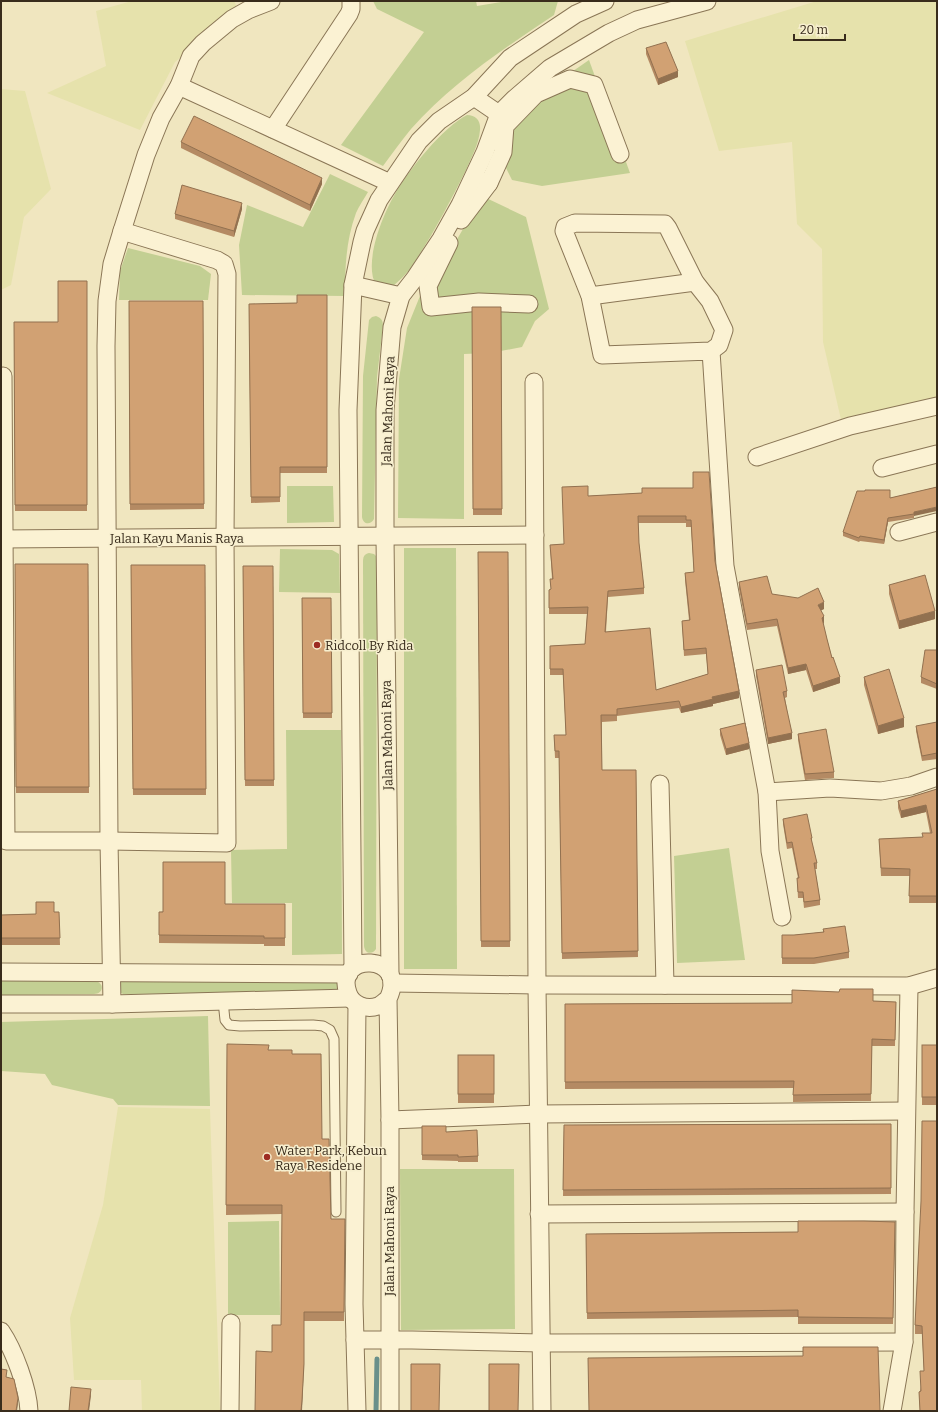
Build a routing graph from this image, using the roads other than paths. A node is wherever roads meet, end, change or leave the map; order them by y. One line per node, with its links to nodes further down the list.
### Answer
1 (271, 1): 5 (street)
2 (351, 1): 8 (street)
3 (605, 1): 6 (street)
4 (707, 1): 7 (street, Jalan Mahoni Raya)
5 (179, 86): 8 (street); 12 (street)
6 (474, 97): 7 (street); 11 (street)
7 (499, 114): 10 (street, Jalan Mahoni Raya)
8 (273, 129): 11 (street)
9 (620, 154): 10 (street)
10 (481, 181): 15 (street, Jalan Mahoni Raya); 17 (street)
11 (390, 183): 14 (street)
12 (122, 231): 30 (street); 31 (street)
13 (695, 282): 16 (street); 16 (street); 18 (street)
14 (353, 286): 15 (street); 28 (street)
15 (401, 296): 29 (street, Jalan Mahoni Raya)
16 (590, 296): 18 (street)
17 (529, 304)
18 (711, 351): 36 (street)
19 (3, 376): 32 (street)
20 (534, 382): 27 (street)
21 (937, 406): 23 (street)
22 (937, 454): 24 (street)
23 (757, 457)
24 (882, 468)
25 (937, 522): 26 (street)
26 (899, 532)
27 (535, 535): 29 (street, Jalan Kayu Manis Raya); 44 (street)
28 (349, 537): 29 (street, Jalan Kayu Manis Raya); 31 (street, Jalan Kayu Manis Raya); 40 (street)
29 (385, 537): 46 (street, Jalan Mahoni Raya)
30 (107, 538): 31 (street, Jalan Kayu Manis Raya); 32 (street, Jalan Kayu Manis Raya); 38 (street)
31 (225, 538): 38 (street)
32 (3, 539): 33 (street)
33 (3, 608): 37 (street)
34 (937, 777): 36 (street)
35 (660, 784): 45 (street)
36 (767, 792): 39 (street)
37 (4, 841): 38 (street)
38 (109, 841): 42 (street)
39 (782, 917)
40 (351, 971): 42 (street); 46 (street); 49 (street)
41 (1, 972): 42 (street)
42 (111, 972): 51 (street)
43 (937, 978): 47 (street)
44 (537, 985): 45 (street); 46 (street); 53 (street)
45 (665, 985): 47 (street)
46 (390, 986): 49 (street); 54 (street, Jalan Mahoni Raya)
47 (909, 986): 52 (street)
48 (223, 1001): 49 (street); 51 (street); 55 (lane)
49 (353, 1002): 55 (street)
50 (1, 1004): 51 (street)
51 (112, 1004)
52 (906, 1111): 53 (street); 57 (street)
53 (538, 1114): 54 (street); 58 (street)
54 (390, 1120): 62 (street, Jalan Mahoni Raya)
55 (345, 1181): 56 (lane); 61 (street)
56 (336, 1212)
57 (905, 1212): 58 (street); 63 (street)
58 (540, 1214): 64 (street)
59 (231, 1323): 66 (street)
60 (1, 1331): 65 (street)
61 (357, 1340): 62 (street); 67 (street)
62 (386, 1340): 64 (street); 68 (street, Jalan Mahoni Raya)
63 (904, 1342): 64 (street); 70 (street)
64 (541, 1343): 69 (street)
65 (29, 1411)
66 (230, 1411)
67 (357, 1411)
68 (390, 1411)
69 (542, 1411)
70 (892, 1411)

